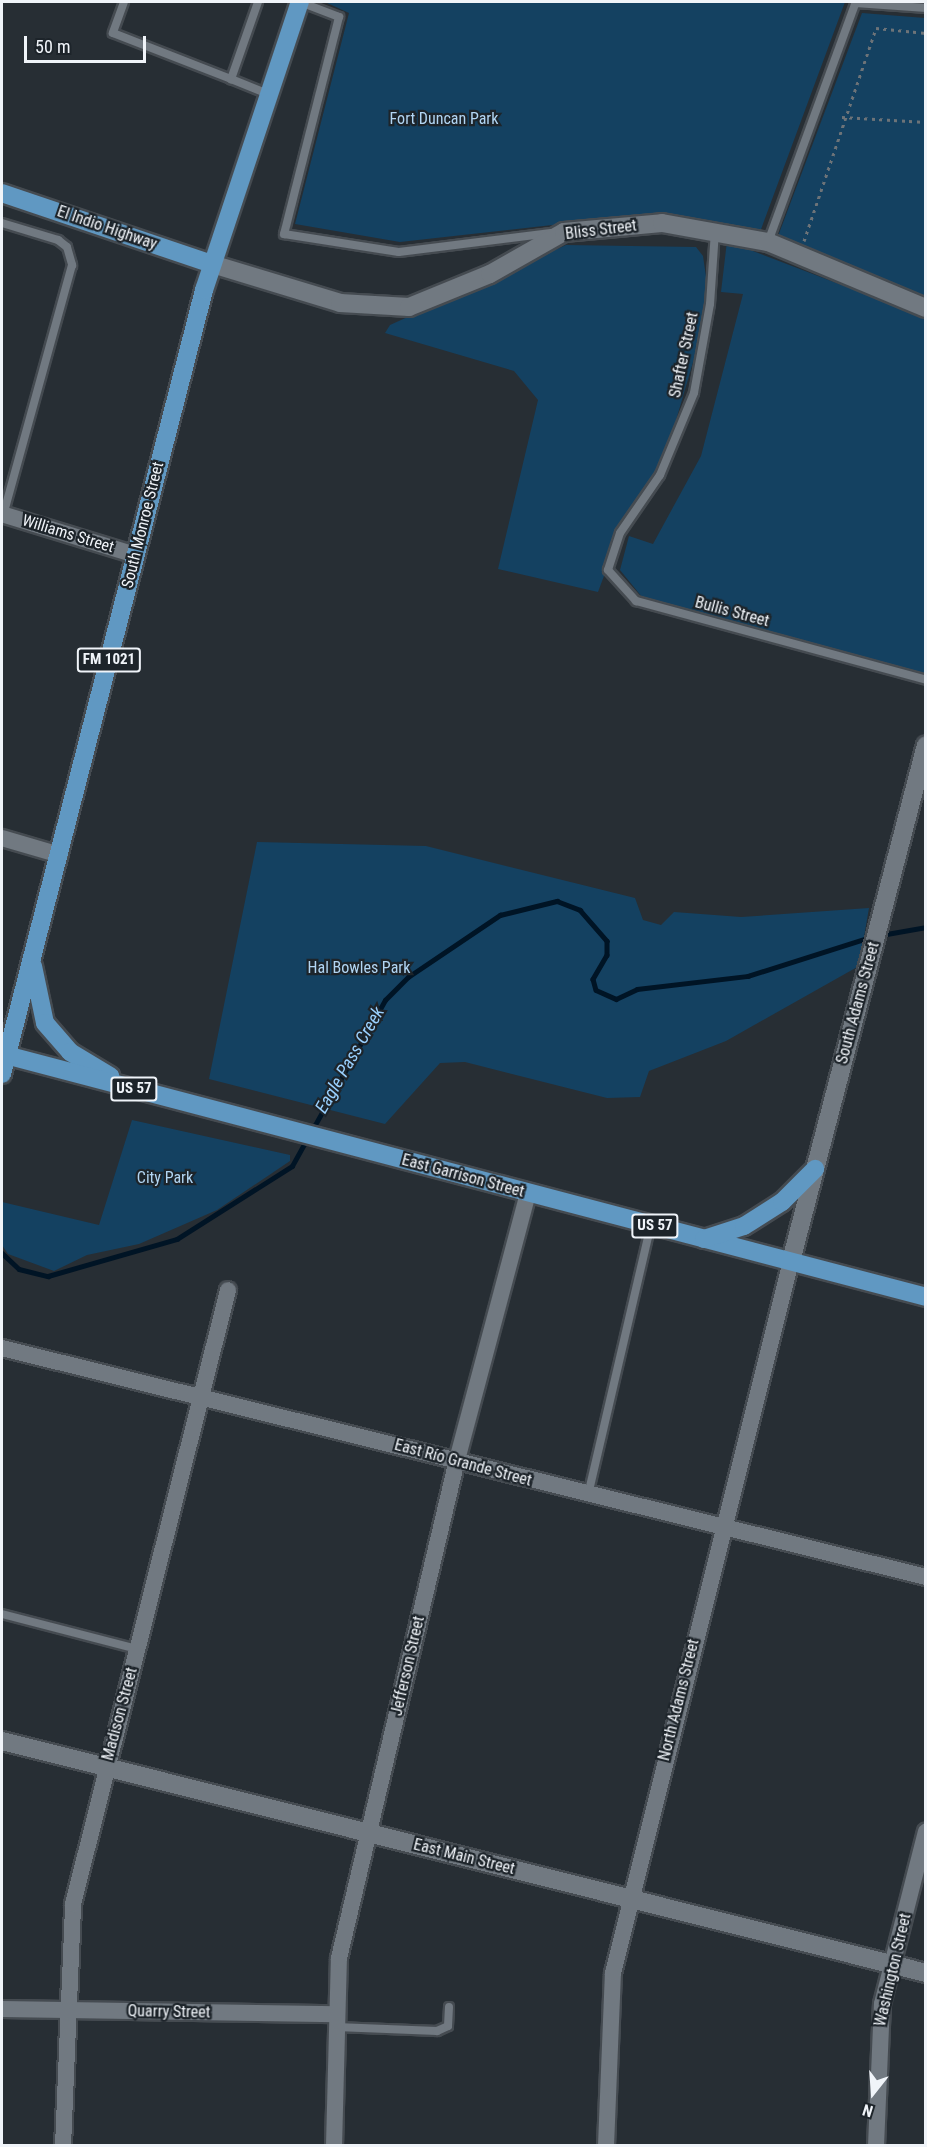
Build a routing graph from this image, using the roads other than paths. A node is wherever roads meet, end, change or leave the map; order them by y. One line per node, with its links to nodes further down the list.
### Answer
1 (124, 2): 6 (lane)
2 (258, 2): 6 (lane)
3 (300, 2): 7 (main road, South Monroe Street); 11 (lane)
4 (856, 2): 5 (lane); 12 (lane)
5 (926, 8)
6 (231, 79): 7 (lane)
7 (268, 94): 13 (main road, South Monroe Street)
8 (2, 193): 13 (main road, El Indio Highway)
9 (2, 223): 16 (lane)
10 (715, 231): 11 (street, Bliss Street); 12 (street, Bliss Street); 15 (lane, Shafter Street)
11 (564, 232): 13 (street, Bliss Street)
12 (768, 242): 14 (street, Bliss Street)
13 (212, 264): 17 (main road, South Monroe Street / FM 1021)
14 (926, 308)
15 (636, 510): 18 (lane, Bullis Street)
16 (2, 517): 17 (street, Williams Street)
17 (135, 555): 21 (main road, South Monroe Street / FM 1021)
18 (926, 680)
19 (926, 746): 26 (street, South Adams Street)
20 (2, 838): 21 (street)
21 (60, 855): 22 (main road, South Monroe Street / FM 1021)
22 (32, 960): 23 (main road, South Monroe Street / FM 1021); 25 (main road)
23 (4, 1054): 24 (main road, FM 1021); 25 (main road, East Garrison Street / US 57)
24 (2, 1074)
25 (127, 1087): 27 (main road, East Garrison Street / US 57)
26 (815, 1168): 29 (main road); 30 (street, South Adams Street)
27 (528, 1193): 28 (main road, East Garrison Street / US 57); 35 (street, Jefferson Street)
28 (651, 1225): 29 (main road, East Garrison Street / US 57); 36 (lane)
29 (704, 1239): 30 (main road, East Garrison Street / US 57)
30 (791, 1261): 32 (main road, East Garrison Street / US 57); 37 (street, North Adams Street)
31 (228, 1290): 34 (street, Madison Street)
32 (926, 1297)
33 (2, 1348): 34 (street, East Río Grande Street)
34 (199, 1397): 35 (street, East Río Grande Street); 40 (street, Madison Street)
35 (457, 1460): 36 (street, East Río Grande Street); 44 (street, Jefferson Street)
36 (588, 1495): 37 (street, East Río Grande Street)
37 (722, 1528): 38 (street, East Río Grande Street); 45 (street, North Adams Street)
38 (926, 1577)
39 (2, 1614): 40 (lane)
40 (137, 1648): 42 (street, Madison Street)
41 (2, 1741): 42 (street, East Main Street)
42 (106, 1767): 44 (street, East Main Street); 50 (street, Madison Street)
43 (926, 1832): 46 (street, Washington Street)
44 (369, 1833): 45 (street, East Main Street); 51 (street, Jefferson Street)
45 (630, 1898): 46 (street, East Main Street); 54 (street, North Adams Street)
46 (892, 1965): 47 (street, East Main Street); 55 (street, Washington Street)
47 (926, 1973)
48 (449, 2007): 51 (lane)
49 (2, 2009): 50 (street, Quarry Street)
50 (65, 2010): 51 (street, Quarry Street); 52 (street, Madison Street)
51 (337, 2021): 53 (street, Jefferson Street)
52 (63, 2145)
53 (334, 2145)
54 (606, 2145)
55 (876, 2145)

